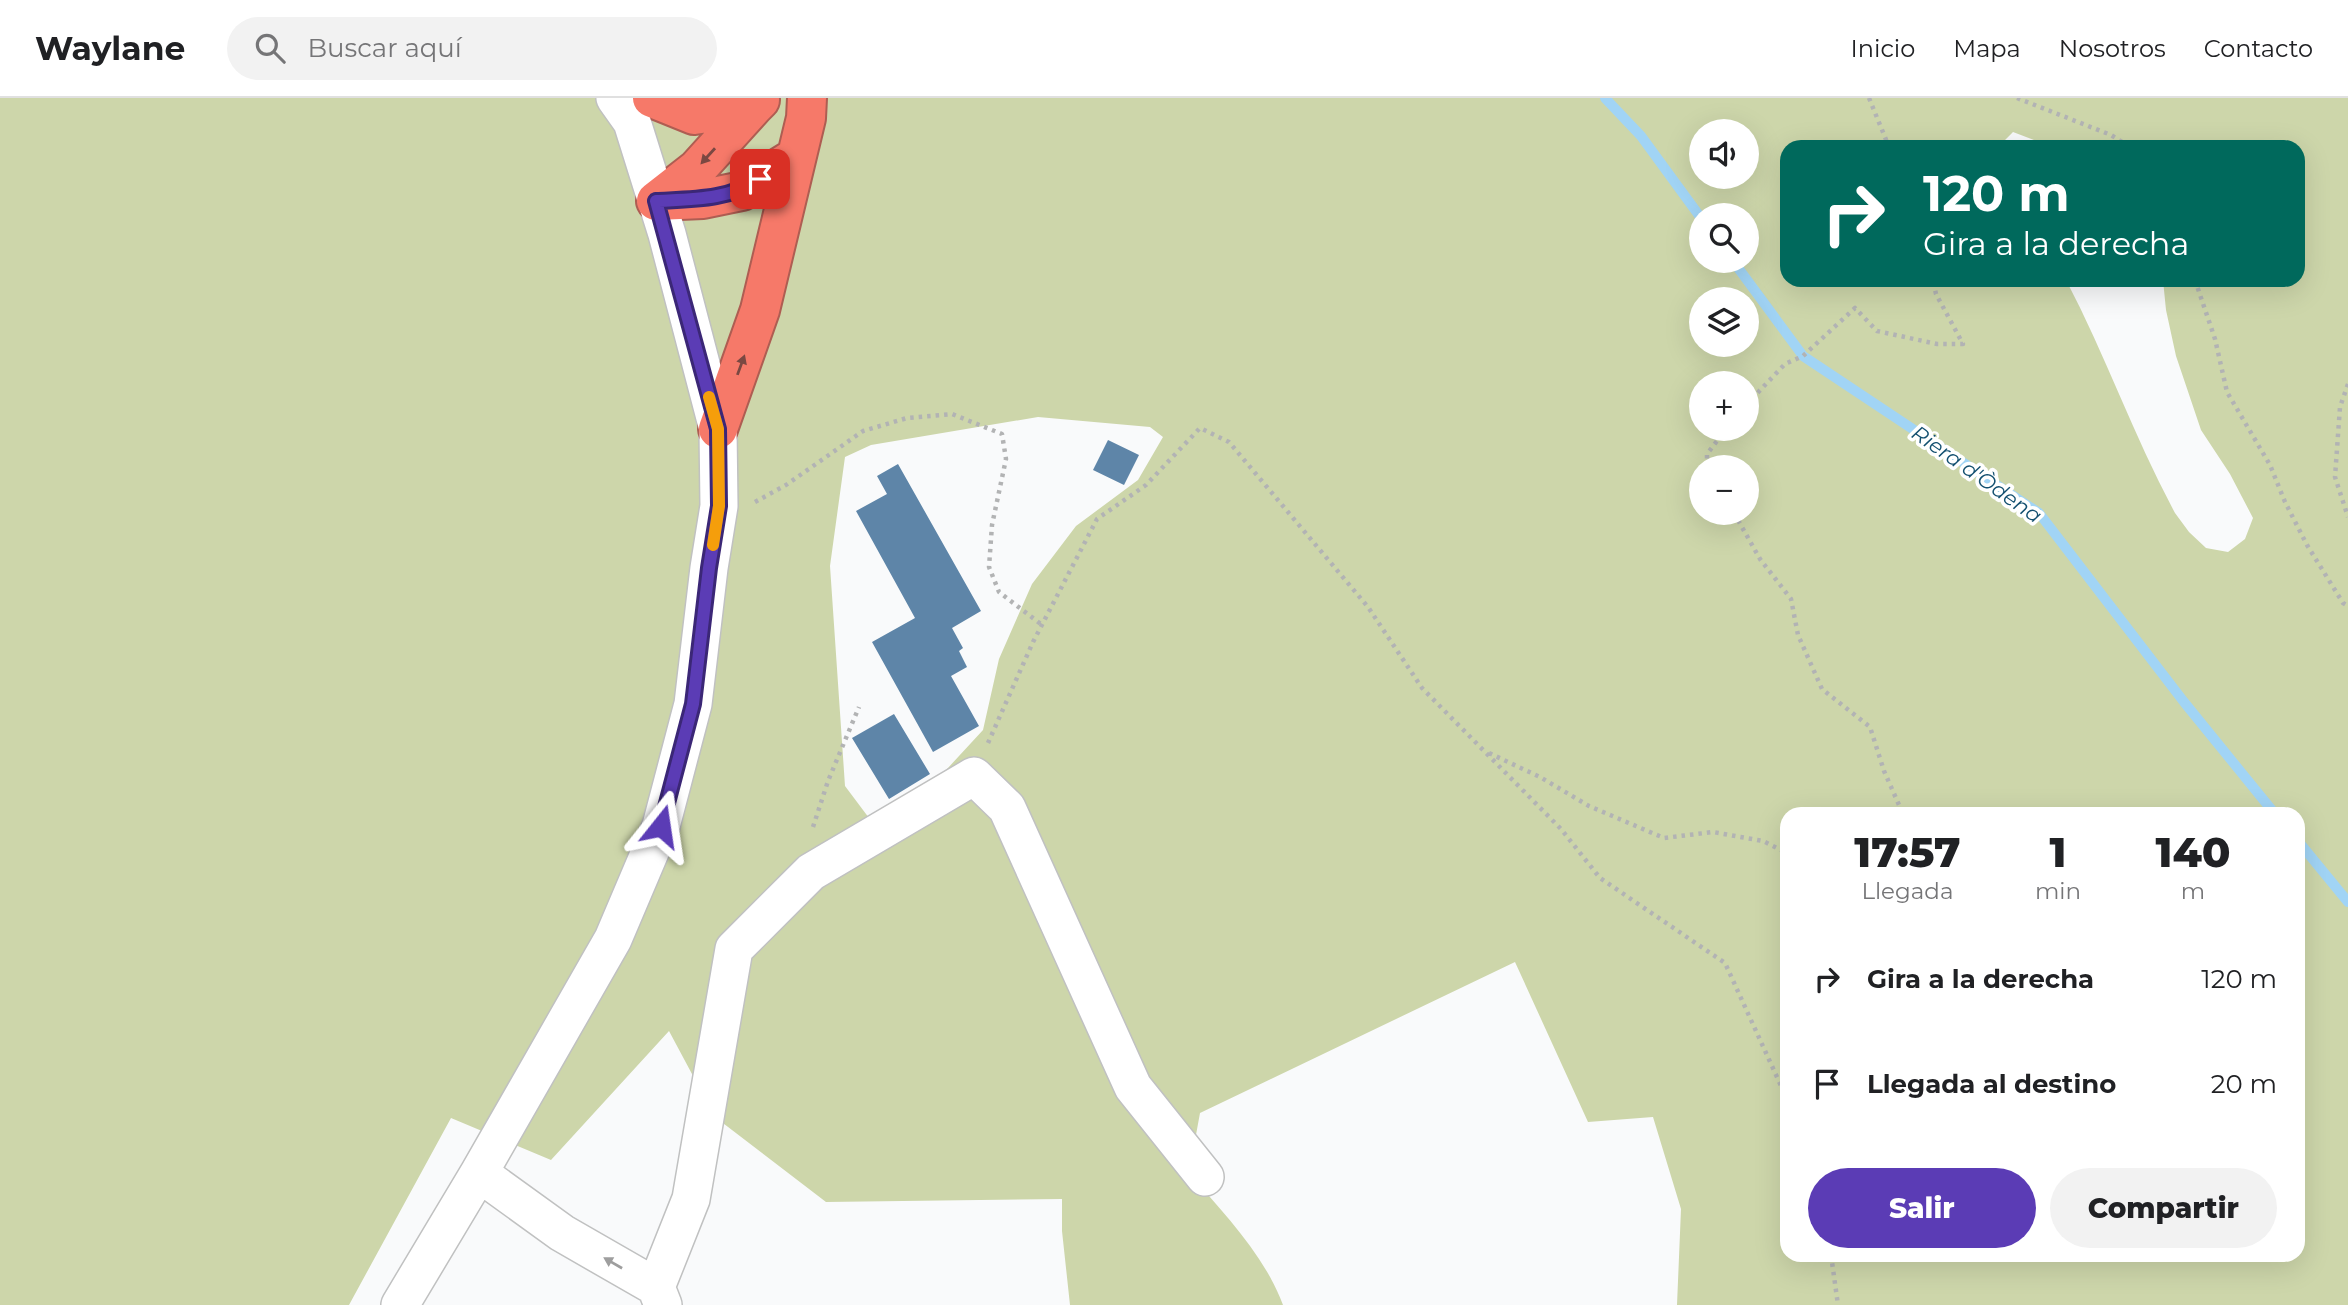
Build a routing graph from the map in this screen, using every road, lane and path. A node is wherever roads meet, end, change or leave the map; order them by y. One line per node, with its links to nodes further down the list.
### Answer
1 (615, 98): 10 (street)
2 (652, 98): 6 (highway)
3 (807, 98): 9 (highway)
4 (1869, 98): 7 (path)
5 (2017, 98): 8 (path)
6 (758, 102): 10 (highway, one-way to 10)
7 (1886, 140)
8 (2119, 140)
9 (796, 157): 10 (highway); 15 (highway, one-way to 9)
10 (656, 201): 15 (street)
11 (1934, 287): 14 (path)
12 (2197, 287): 19 (path)
13 (2348, 384): 17 (path)
14 (1759, 391)
15 (718, 429): 16 (street)
16 (719, 506): 20 (path); 28 (street)
17 (2348, 517)
18 (1741, 525): 24 (path)
19 (2348, 606)
20 (1042, 625): 22 (path); 23 (path)
21 (859, 707): 26 (path)
22 (1485, 752): 25 (path); 27 (path)
23 (974, 776): 26 (street); 29 (street)
24 (1900, 807)
25 (1780, 850)
26 (798, 886): 31 (street)
27 (1780, 1083)
28 (480, 1173): 31 (street, one-way to 28); 32 (street)
29 (1205, 1177)
30 (1832, 1262): 33 (path)
31 (659, 1296)
32 (400, 1305)
33 (1838, 1305)

